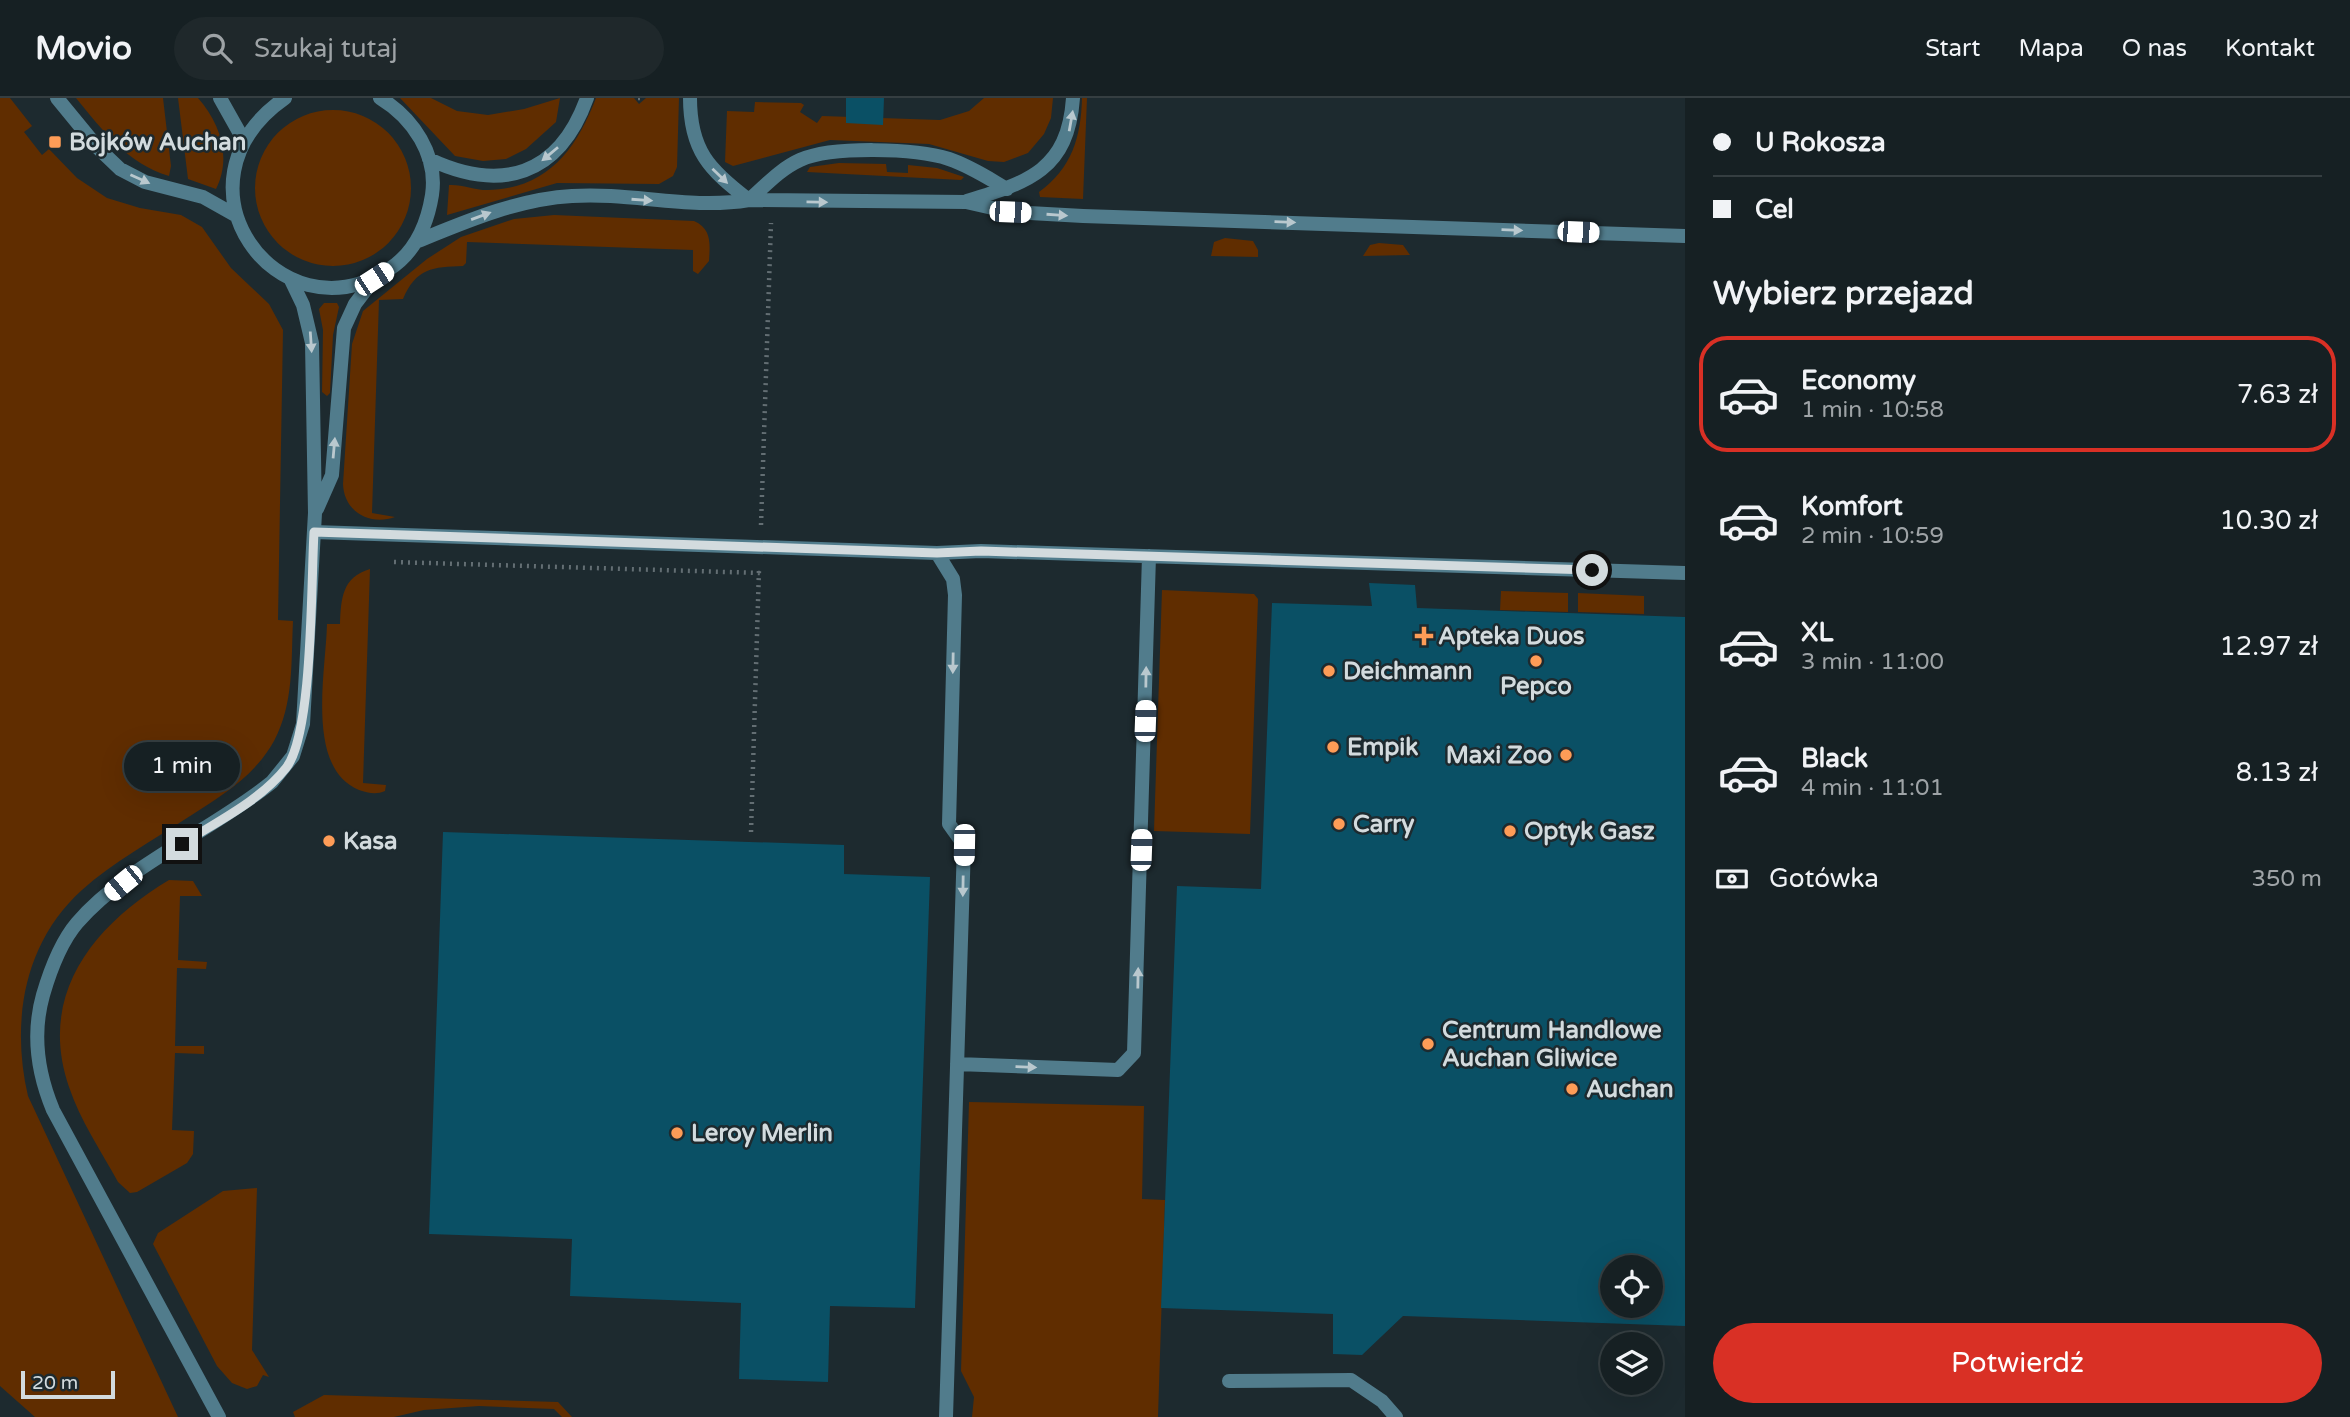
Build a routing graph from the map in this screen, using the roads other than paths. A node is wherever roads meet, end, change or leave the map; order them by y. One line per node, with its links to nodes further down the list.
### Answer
1 (57, 98): 13 (lane, one-way to 13)
2 (220, 98): 8 (lane)
3 (285, 98): 8 (lane)
4 (380, 98): 9 (lane)
5 (587, 98): 9 (lane, one-way to 9)
6 (690, 98): 11 (lane, one-way to 11)
7 (1073, 98): 10 (lane, one-way to 7)
8 (243, 139): 13 (lane)
9 (429, 159): 15 (lane)
10 (1007, 189): 11 (lane); 12 (lane)
11 (749, 200): 12 (lane, one-way to 12); 15 (lane, one-way to 11)
12 (966, 202): 14 (lane, one-way to 14)
13 (235, 215): 16 (lane)
14 (1685, 236)
15 (418, 241): 17 (lane)
16 (290, 278): 17 (lane); 18 (lane, one-way to 18)
17 (374, 279): 18 (lane, one-way to 17)
18 (315, 513): 19 (lane)
19 (314, 532): 20 (lane); 25 (lane)
20 (937, 553): 21 (lane); 23 (lane, one-way to 23)
21 (1149, 556): 22 (lane); 23 (lane, one-way to 21)
22 (1685, 573)
23 (957, 1064): 26 (lane)
24 (1229, 1381): 27 (lane)
25 (219, 1417)
26 (946, 1417)
27 (1396, 1417)

